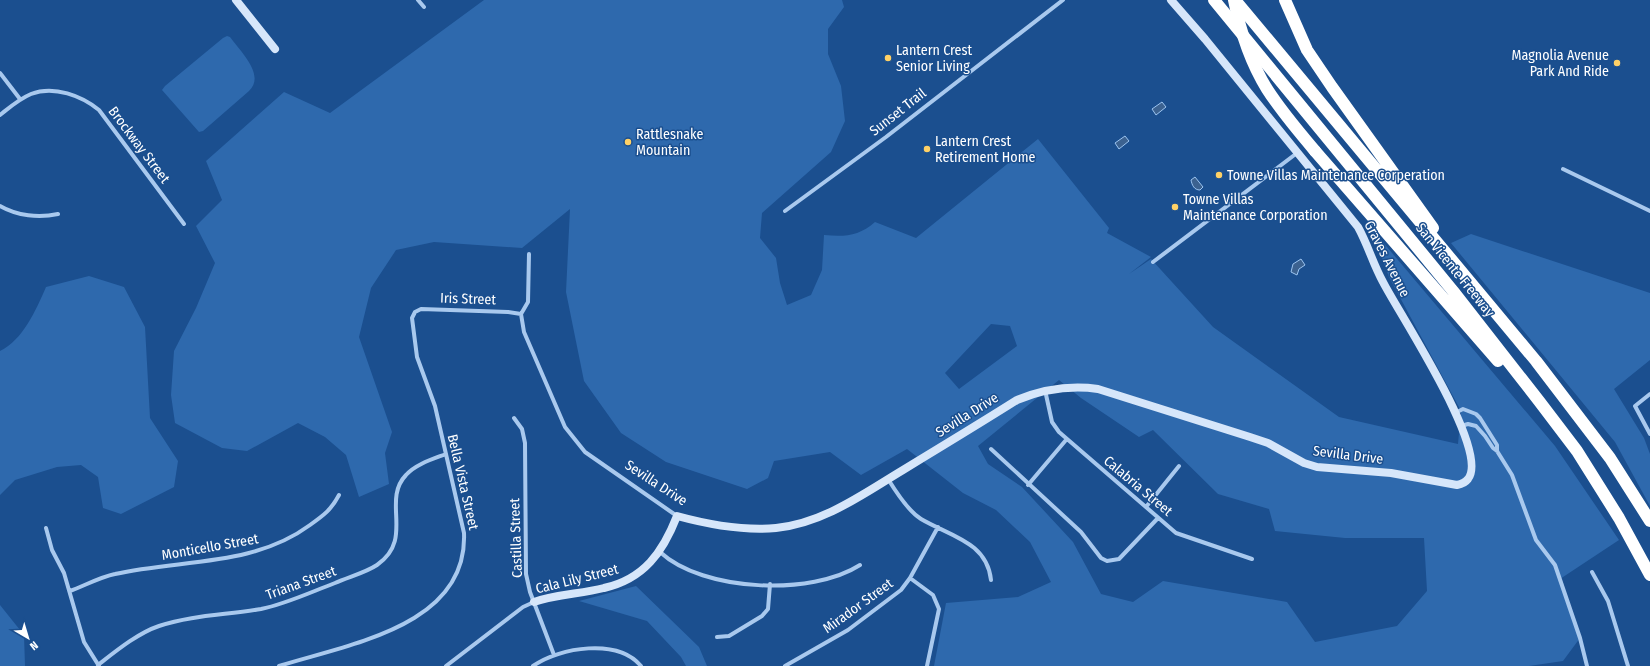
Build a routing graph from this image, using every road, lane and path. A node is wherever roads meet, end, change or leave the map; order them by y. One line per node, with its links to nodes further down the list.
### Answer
1 (236, 0): 9 (street)
2 (418, 0): 8 (street)
3 (1062, 0): 16 (street, Sunset Trail)
4 (1171, 0): 13 (street, Graves Avenue)
5 (1214, 0): 34 (highway, San Vicente Freeway)
6 (1234, 0): 21 (highway, San Vicente Freeway); 34 (highway, bridge)
7 (1285, 0): 21 (highway)
8 (424, 7)
9 (275, 48)
10 (0, 73): 11 (street)
11 (20, 99): 12 (street, Brockway Street); 19 (street, Brockway Street)
12 (0, 115)
13 (1297, 153): 22 (street); 27 (street, Graves Avenue)
14 (1563, 169): 17 (street)
15 (0, 206): 18 (street)
16 (785, 211)
17 (1650, 211)
18 (58, 214)
19 (184, 224)
20 (529, 254): 24 (street)
21 (1448, 256): 43 (highway, San Vicente Freeway)
22 (1153, 262)
23 (415, 312): 24 (street, Iris Street); 35 (street, Bella Vista Street)
24 (521, 314): 41 (street, Sevilla Drive)
25 (1045, 390): 29 (street, Sevilla Drive); 31 (street, Calabria Street); 37 (street, Sevilla Drive)
26 (1650, 394): 30 (street)
27 (1455, 413): 29 (street, Sevilla Drive); 33 (street)
28 (514, 418): 55 (street, Castilla Street)
29 (1461, 426): 33 (street)
30 (1650, 434)
31 (1066, 440): 38 (street); 40 (street, Calabria Street)
32 (991, 449): 38 (street)
33 (1498, 451): 65 (street)
34 (1577, 451): 50 (highway, San Vicente Freeway)
35 (446, 454): 58 (street, Triana Street); 59 (street, Bella Vista Street)
36 (1179, 466): 40 (street)
37 (888, 479): 41 (street, Sevilla Drive); 44 (street)
38 (1028, 485): 42 (street)
39 (339, 495): 54 (street, Monticello Street)
40 (1146, 507): 42 (street, Calabria Street)
41 (677, 516): 46 (street, Cala Lily Street)
42 (1158, 518): 47 (street, Calabria Street)
43 (1650, 521)
44 (938, 527): 51 (street, Mirador Street); 52 (street)
45 (46, 528): 54 (street)
46 (660, 552): 53 (street); 55 (street, Cala Lily Street)
47 (1252, 559)
48 (860, 565): 53 (street)
49 (1592, 572): 66 (street)
50 (1650, 575)
51 (910, 578): 63 (street, Mirador Street); 64 (street)
52 (991, 580)
53 (770, 584): 56 (street)
54 (70, 591): 58 (street)
55 (534, 602): 57 (street, Castilla Street); 60 (street, Cala Lily Street)
56 (717, 637)
57 (554, 655): 61 (street); 62 (street)
58 (99, 665)
59 (280, 666)
60 (446, 666)
61 (533, 666)
62 (640, 666)
63 (785, 666)
64 (927, 666)
65 (1586, 666)
66 (1628, 666)

